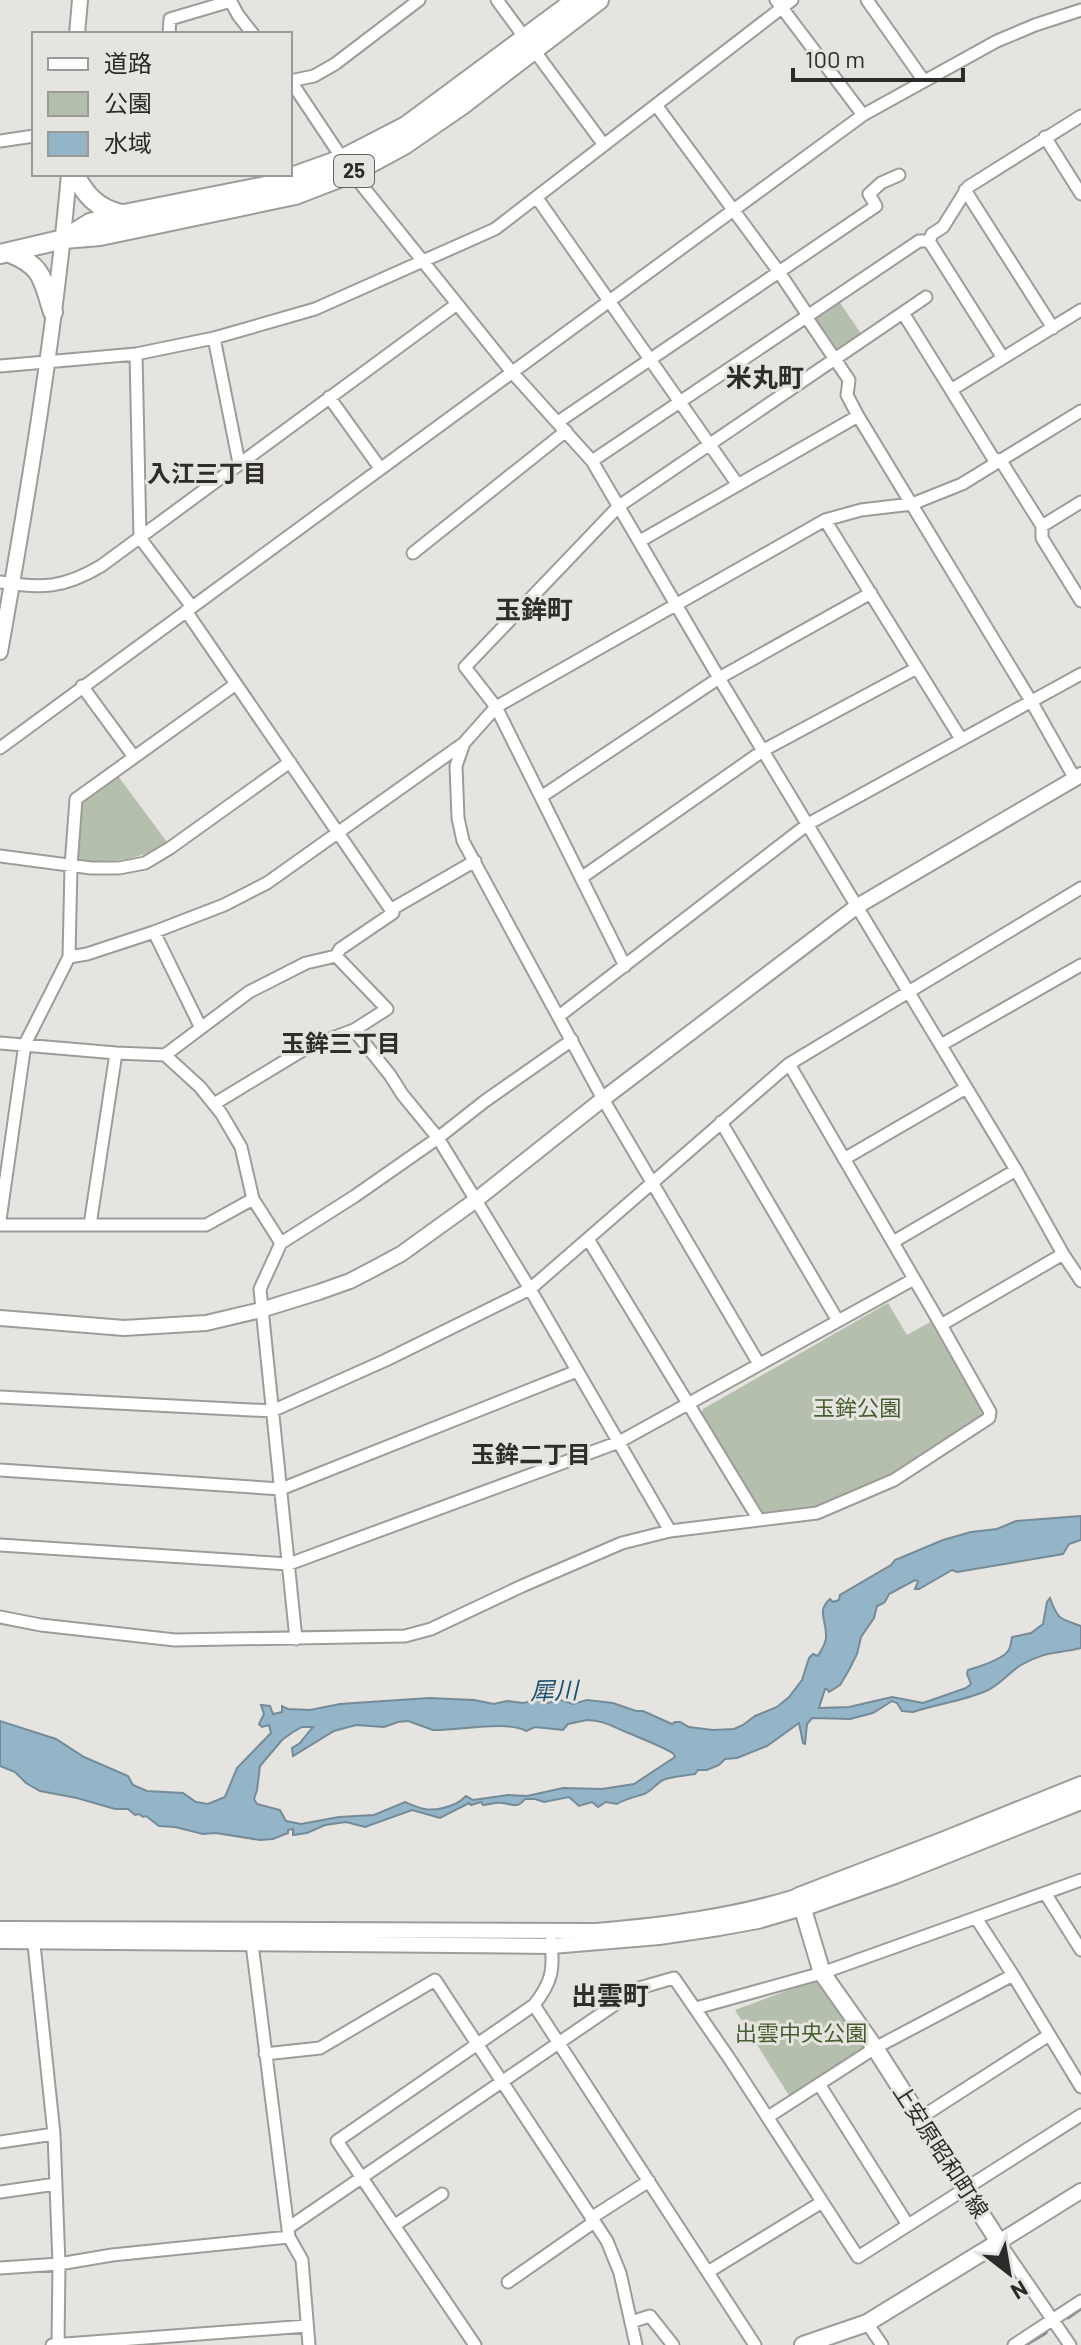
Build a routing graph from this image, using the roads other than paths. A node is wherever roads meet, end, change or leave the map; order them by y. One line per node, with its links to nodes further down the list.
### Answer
1 (80, 0): 10 (street)
2 (419, 0): 14 (street)
3 (497, 0): 13 (street)
4 (576, 0): 13 (main road, 25)
5 (599, 0): 13 (main road, 25)
6 (867, 0): 15 (street)
7 (230, 1): 11 (street); 12 (street)
8 (783, 3): 17 (street); 18 (street)
9 (1081, 10): 15 (street)
10 (77, 32)
11 (169, 32)
12 (251, 32)
13 (529, 43): 23 (street); 24 (main road, 25)
14 (292, 81)
15 (924, 81): 18 (street)
16 (292, 84): 24 (street)
17 (656, 105): 23 (street); 31 (street)
18 (863, 115): 31 (street)
19 (1081, 116): 21 (street)
20 (32, 136): 22 (street)
21 (1045, 137): 28 (street); 29 (street)
22 (0, 141)
23 (604, 145): 30 (street)
24 (347, 166): 32 (main road, 25); 33 (main road, 25); 36 (street)
25 (899, 175): 37 (street)
26 (72, 176): 33 (street)
27 (73, 176): 32 (main road)
28 (965, 190): 34 (street); 45 (street)
29 (1081, 194)
30 (537, 198): 36 (street); 39 (street)
31 (733, 209): 37 (street); 39 (street)
32 (124, 214): 33 (main road, 25)
33 (64, 239): 35 (main road, 25); 42 (street)
34 (929, 241): 44 (street); 49 (street)
35 (5, 253): 42 (main road)
36 (425, 261): 40 (street); 46 (street)
37 (779, 272): 44 (street); 50 (street)
38 (926, 297): 43 (street)
39 (608, 300): 50 (street); 53 (street)
40 (457, 304): 53 (street); 55 (street)
41 (1081, 310): 45 (street)
42 (53, 312): 51 (street)
43 (903, 313): 48 (street); 54 (street)
44 (807, 318): 48 (street); 56 (street)
45 (1053, 328): 49 (street)
46 (214, 338): 47 (street); 63 (street)
47 (136, 354): 51 (street); 71 (street)
48 (835, 358): 58 (street); 60 (street)
49 (1003, 358): 54 (street)
50 (650, 360): 56 (street); 59 (street)
51 (47, 363): 52 (street); 74 (street)
52 (0, 366)
53 (511, 371): 59 (street); 64 (street)
54 (951, 390): 62 (street)
55 (329, 397): 63 (street); 64 (street)
56 (680, 402): 60 (street); 61 (street)
57 (1081, 411): 62 (street)
58 (858, 416): 65 (street); 67 (street)
59 (562, 427): 61 (street); 73 (street)
60 (710, 444): 65 (street); 68 (street)
61 (592, 461): 68 (street)
62 (1001, 461): 67 (street); 70 (street)
63 (239, 463): 71 (street)
64 (380, 468): 78 (street)
65 (738, 485): 72 (street)
66 (1081, 502): 70 (street)
67 (912, 504): 69 (street); 85 (street)
68 (619, 506): 72 (street); 86 (street)
69 (825, 520): 75 (street); 77 (street)
70 (1042, 526): 76 (street)
71 (140, 538): 74 (street); 78 (street)
72 (640, 541): 77 (street)
73 (413, 553)
74 (6, 583): 79 (street)
75 (871, 593): 80 (street); 82 (street)
76 (1079, 595)
77 (676, 604): 82 (street); 86 (street)
78 (189, 609): 83 (street); 84 (street)
79 (0, 652)
80 (917, 668): 87 (street); 90 (street)
81 (1081, 674): 85 (street)
82 (719, 678): 90 (street); 94 (street)
83 (236, 684): 91 (street); 92 (street)
84 (82, 686): 89 (street); 91 (street)
85 (1031, 701): 87 (street); 93 (street)
86 (496, 707): 88 (street); 94 (street)
87 (961, 739): 95 (street)
88 (464, 743): 96 (street); 98 (street)
89 (0, 748)
90 (764, 750): 95 (street); 100 (street)
91 (134, 757): 99 (street)
92 (290, 762): 96 (street); 99 (street)
93 (1078, 777): 102 (street)
94 (541, 797): 100 (street)
95 (808, 824): 102 (street); 108 (street)
96 (337, 831): 103 (street); 104 (street)
97 (0, 856): 99 (street)
98 (475, 861): 103 (street); 110 (street)
99 (71, 866): 106 (street)
100 (581, 878): 108 (street)
101 (1081, 888): 109 (street)
102 (856, 907): 109 (street); 121 (street)
103 (392, 909): 105 (street)
104 (154, 932): 106 (street); 111 (street)
105 (336, 956): 111 (street); 112 (street)
106 (69, 957): 115 (street)
107 (1081, 965): 116 (street)
108 (625, 966): 110 (street)
109 (909, 993): 116 (street); 119 (street)
110 (559, 1016): 113 (street)
111 (201, 1028): 118 (street)
112 (354, 1030): 122 (street); 124 (street)
113 (572, 1040): 121 (street); 124 (street)
114 (0, 1043): 115 (street)
115 (25, 1044): 117 (street); 130 (street)
116 (941, 1045): 120 (street)
117 (116, 1053): 118 (street); 131 (street)
118 (165, 1055): 122 (street)
119 (789, 1064): 123 (street); 125 (street)
120 (966, 1088): 125 (street); 126 (street)
121 (603, 1099): 127 (street); 129 (street)
122 (214, 1104): 128 (street)
123 (721, 1122): 127 (street); 141 (street)
124 (438, 1138): 129 (street); 134 (street)
125 (844, 1159): 133 (street)
126 (1016, 1170): 133 (street); 135 (street)
127 (653, 1183): 132 (street); 143 (street)
128 (253, 1199): 131 (street); 134 (street)
129 (476, 1200): 138 (street); 139 (street)
130 (0, 1222): 131 (street)
131 (90, 1225)
132 (588, 1239): 138 (street); 146 (street)
133 (893, 1242): 136 (street)
134 (281, 1243): 139 (street)
135 (1063, 1254): 137 (street); 142 (street)
136 (914, 1279): 141 (street); 142 (street)
137 (1081, 1281)
138 (530, 1289): 144 (street); 147 (street)
139 (261, 1310): 140 (street); 147 (street)
140 (0, 1318)
141 (838, 1321): 143 (street)
142 (941, 1325): 151 (street)
143 (759, 1364): 146 (street)
144 (577, 1371): 148 (street); 150 (street)
145 (0, 1397): 147 (street)
146 (687, 1404): 148 (street); 151 (street)
147 (272, 1411): 150 (street)
148 (619, 1442): 152 (street); 154 (street)
149 (0, 1470): 150 (street)
150 (281, 1489): 154 (street)
151 (759, 1520): 152 (street)
152 (670, 1531): 156 (street)
153 (0, 1545): 154 (street)
154 (289, 1564): 156 (street)
155 (0, 1617): 156 (street)
156 (296, 1639)
157 (1081, 1786): 161 (main road)
158 (1081, 1801): 161 (main road)
159 (1081, 1880): 160 (street)
160 (1045, 1893): 162 (street); 168 (street)
161 (800, 1902): 166 (street); 169 (main road, 上安原昭和町線)
162 (976, 1918): 169 (street); 170 (street)
163 (0, 1929): 164 (street)
164 (34, 1935): 165 (street); 167 (street); 184 (street)
165 (251, 1937): 166 (street); 177 (street)
166 (551, 1939): 171 (street)
167 (0, 1941)
168 (1081, 1950)
169 (822, 1973): 172 (street); 176 (main road, 上安原昭和町線)
170 (1013, 1975): 173 (street); 176 (street)
171 (534, 2005): 174 (street); 175 (street)
172 (696, 2008): 174 (street); 182 (street)
173 (1049, 2035): 180 (street); 183 (street)
174 (560, 2042): 178 (street); 187 (street)
175 (478, 2044): 177 (street); 178 (street); 186 (street)
176 (875, 2048): 179 (street); 183 (main road, 上安原昭和町線)
177 (265, 2054): 197 (street)
178 (503, 2081): 186 (street); 194 (street)
179 (819, 2084): 182 (street); 196 (street)
180 (1081, 2087)
181 (1081, 2115): 189 (street)
182 (768, 2117): 193 (street)
183 (920, 2118): 189 (main road, 上安原昭和町線)
184 (54, 2134): 185 (street); 188 (street)
185 (0, 2142)
186 (361, 2179): 195 (street); 197 (street)
187 (649, 2181): 194 (street); 201 (street)
188 (56, 2184): 191 (street); 199 (street)
189 (966, 2189): 196 (street); 198 (main road, 上安原昭和町線)
190 (1081, 2191): 198 (street)
191 (0, 2192)
192 (442, 2194): 195 (street)
193 (822, 2202): 196 (street); 201 (street)
194 (593, 2220): 202 (street); 205 (street)
195 (395, 2225): 210 (street)
196 (908, 2225)
197 (289, 2232): 199 (street); 207 (street)
198 (999, 2242): 204 (street); 206 (main road, 上安原昭和町線)
199 (59, 2264): 200 (street); 208 (street)
200 (0, 2268)
201 (708, 2272): 213 (street)
202 (508, 2282)
203 (1081, 2301): 204 (street)
204 (1053, 2320): 216 (street); 217 (street)
205 (631, 2322): 211 (street); 212 (street)
206 (867, 2323): 214 (main road, 上安原昭和町線); 215 (street)
207 (307, 2326): 208 (street); 209 (street)
208 (56, 2345)
209 (309, 2345)
210 (475, 2345)
211 (636, 2345)
212 (673, 2345)
213 (755, 2345)
214 (803, 2345)
215 (882, 2345)
216 (1014, 2345)
217 (1070, 2345)

